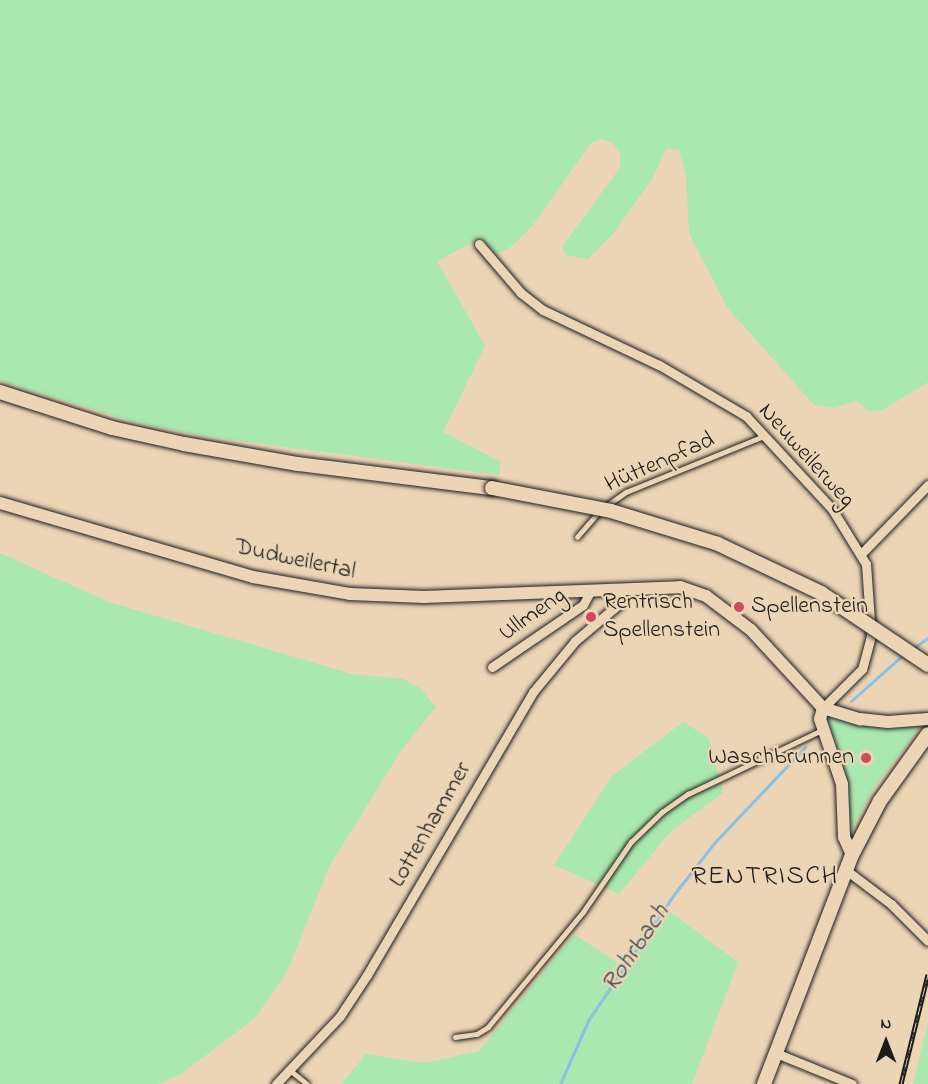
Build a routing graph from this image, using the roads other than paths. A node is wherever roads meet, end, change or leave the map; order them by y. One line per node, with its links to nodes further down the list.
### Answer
1 (478, 244): 3 (street, Neuweilerweg)
2 (0, 392): 10 (main road, bridge)
3 (767, 434): 6 (lane, Hüttenpfad); 7 (street, Neuweilerweg)
4 (928, 485): 7 (street)
5 (0, 503): 9 (street, Dudweilertal)
6 (577, 537)
7 (862, 553): 12 (street, Neuweilerweg)
8 (621, 591): 9 (street, Dudweilertal); 12 (street, Dudweilertal); 21 (street, Lottenhammer)
9 (590, 592): 11 (street, Ullmeng)
10 (928, 665)
11 (492, 667)
12 (823, 708): 13 (street); 14 (street)
13 (928, 719)
14 (822, 729): 16 (street); 19 (lane)
15 (928, 734): 16 (main road)
16 (852, 855): 17 (main road)
17 (846, 870): 18 (street); 20 (main road)
18 (928, 941)
19 (455, 1037)
20 (776, 1053): 24 (main road); 25 (street)
21 (290, 1070): 22 (street, Lottenhammer); 23 (lane)
22 (276, 1084)
23 (307, 1084)
24 (764, 1084)
25 (852, 1084)

